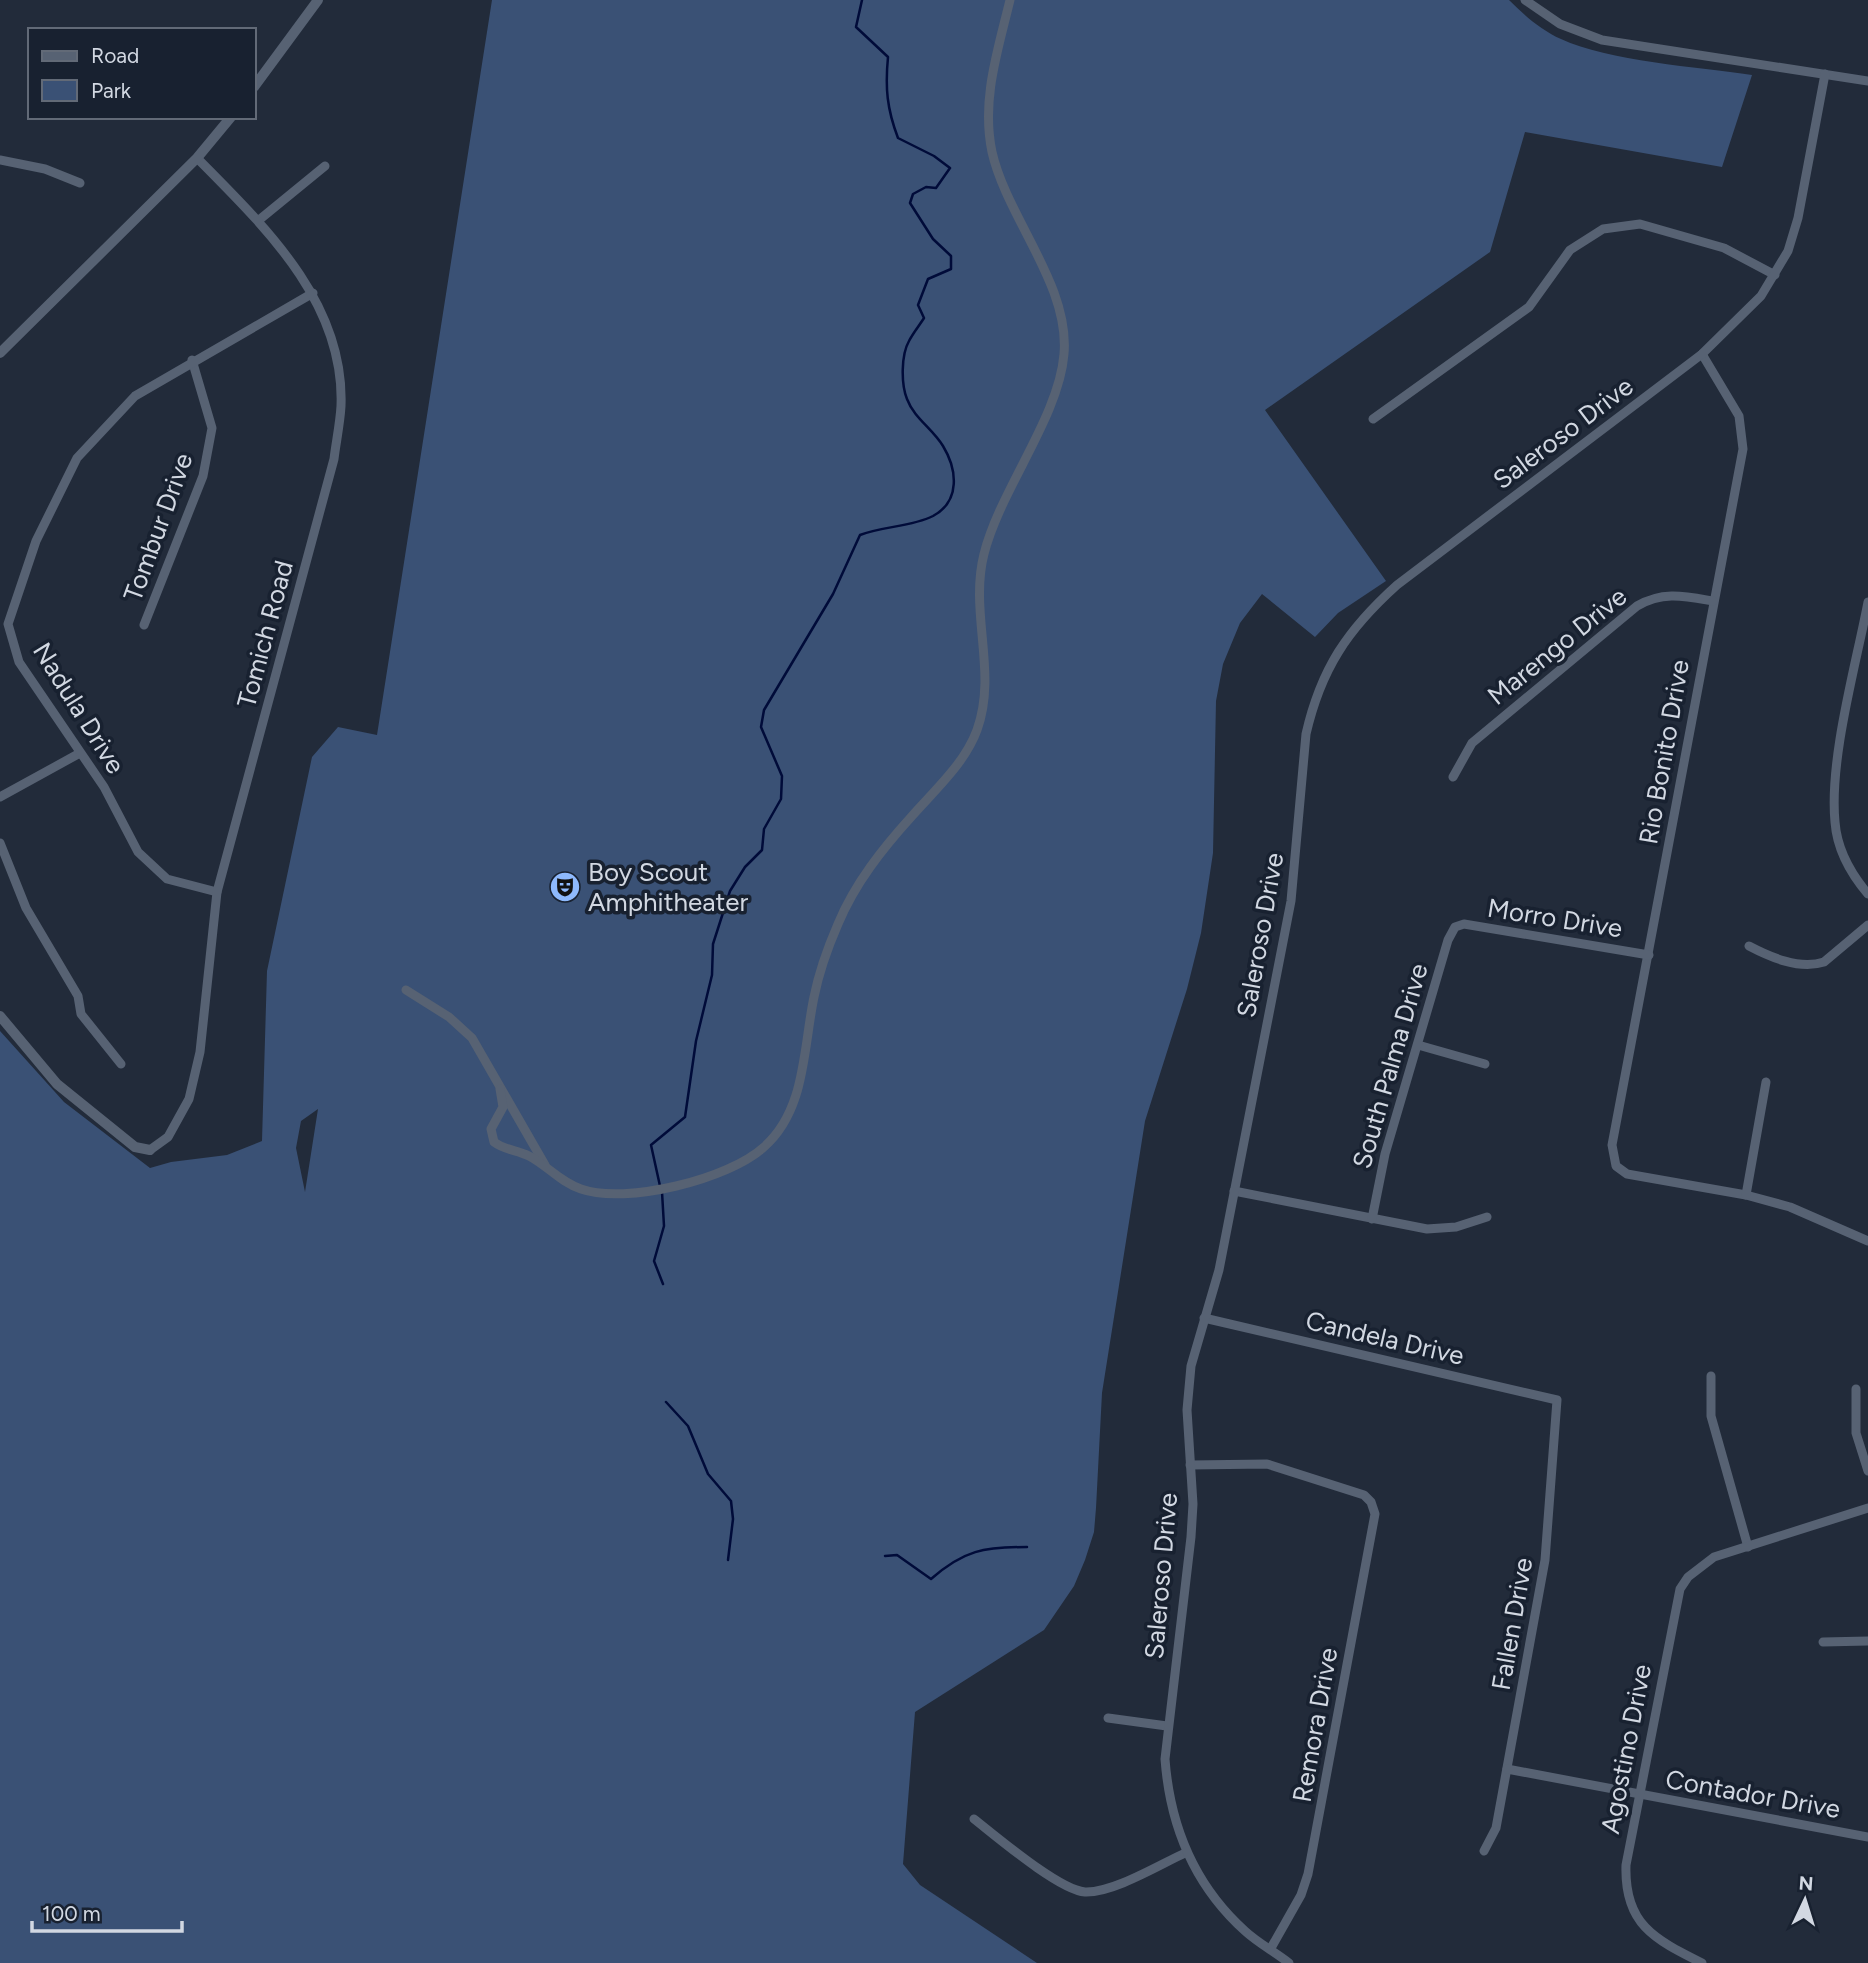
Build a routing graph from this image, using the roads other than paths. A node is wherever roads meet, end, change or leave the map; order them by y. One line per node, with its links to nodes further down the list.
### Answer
1 (318, 0): 6 (street)
2 (1010, 0): 40 (street)
3 (1525, 0): 4 (street)
4 (1825, 74): 5 (street); 13 (street, Saleroso Drive)
5 (1868, 81)
6 (256, 83)
7 (229, 119): 8 (street)
8 (197, 158): 12 (street, Tomich Road); 15 (street)
9 (0, 160): 11 (street)
10 (325, 166): 12 (street)
11 (80, 183)
12 (259, 220): 14 (street, Tomich Road)
13 (1775, 275): 16 (street, Saleroso Drive); 18 (street)
14 (313, 293): 17 (street, Nadula Drive); 26 (street, Tomich Road)
15 (2, 347)
16 (1702, 354): 19 (street, Rio Bonito Drive); 41 (street, Saleroso Drive)
17 (192, 360): 21 (street, Tombur Drive); 22 (street, Nadula Drive)
18 (1373, 419)
19 (1713, 601): 23 (street, Marengo Drive); 31 (street, Rio Bonito Drive)
20 (1868, 602): 27 (street)
21 (144, 625)
22 (80, 753): 24 (street); 26 (street, Nadula Drive)
23 (1453, 777)
24 (0, 797)
25 (0, 843): 35 (street)
26 (216, 892): 39 (street, Tomich Road)
27 (1868, 894)
28 (1868, 925): 30 (street)
29 (1455, 928): 31 (street, Morro Drive); 34 (street, South Palma Drive)
30 (1749, 946)
31 (1649, 955): 42 (street, Rio Bonito Drive)
32 (406, 990): 38 (street)
33 (0, 1016): 39 (street)
34 (1418, 1045): 36 (street); 44 (street, South Palma Drive)
35 (121, 1064)
36 (1485, 1064)
37 (1766, 1082): 42 (street)
38 (500, 1088): 40 (street); 40 (street)
39 (150, 1150)
40 (548, 1170)
41 (1234, 1191): 44 (street); 46 (street, Saleroso Drive)
42 (1746, 1195): 45 (street)
43 (1487, 1217): 44 (street)
44 (1373, 1219)
45 (1868, 1241)
46 (1204, 1318): 49 (street, Candela Drive); 50 (street, Saleroso Drive)
47 (1711, 1376): 53 (street)
48 (1856, 1389): 51 (street)
49 (1557, 1400): 58 (street, Fallen Drive)
50 (1190, 1465): 57 (street, Saleroso Drive); 64 (street, Remora Drive)
51 (1868, 1471)
52 (1868, 1508): 53 (street, Agostino Drive)
53 (1748, 1547): 59 (street, Agostino Drive)
54 (1823, 1642): 55 (street)
55 (1868, 1642)
56 (1108, 1718): 57 (street)
57 (1167, 1726): 63 (street, Saleroso Drive)
58 (1507, 1769): 59 (street, Contador Drive); 62 (street, Fallen Drive)
59 (1639, 1794): 61 (street, Contador Drive); 66 (street, Agostino Drive)
60 (974, 1819): 63 (street)
61 (1868, 1837)
62 (1484, 1851)
63 (1185, 1853): 64 (street, Saleroso Drive)
64 (1271, 1948): 65 (street, Saleroso Drive)
65 (1289, 1963)
66 (1702, 1963)

